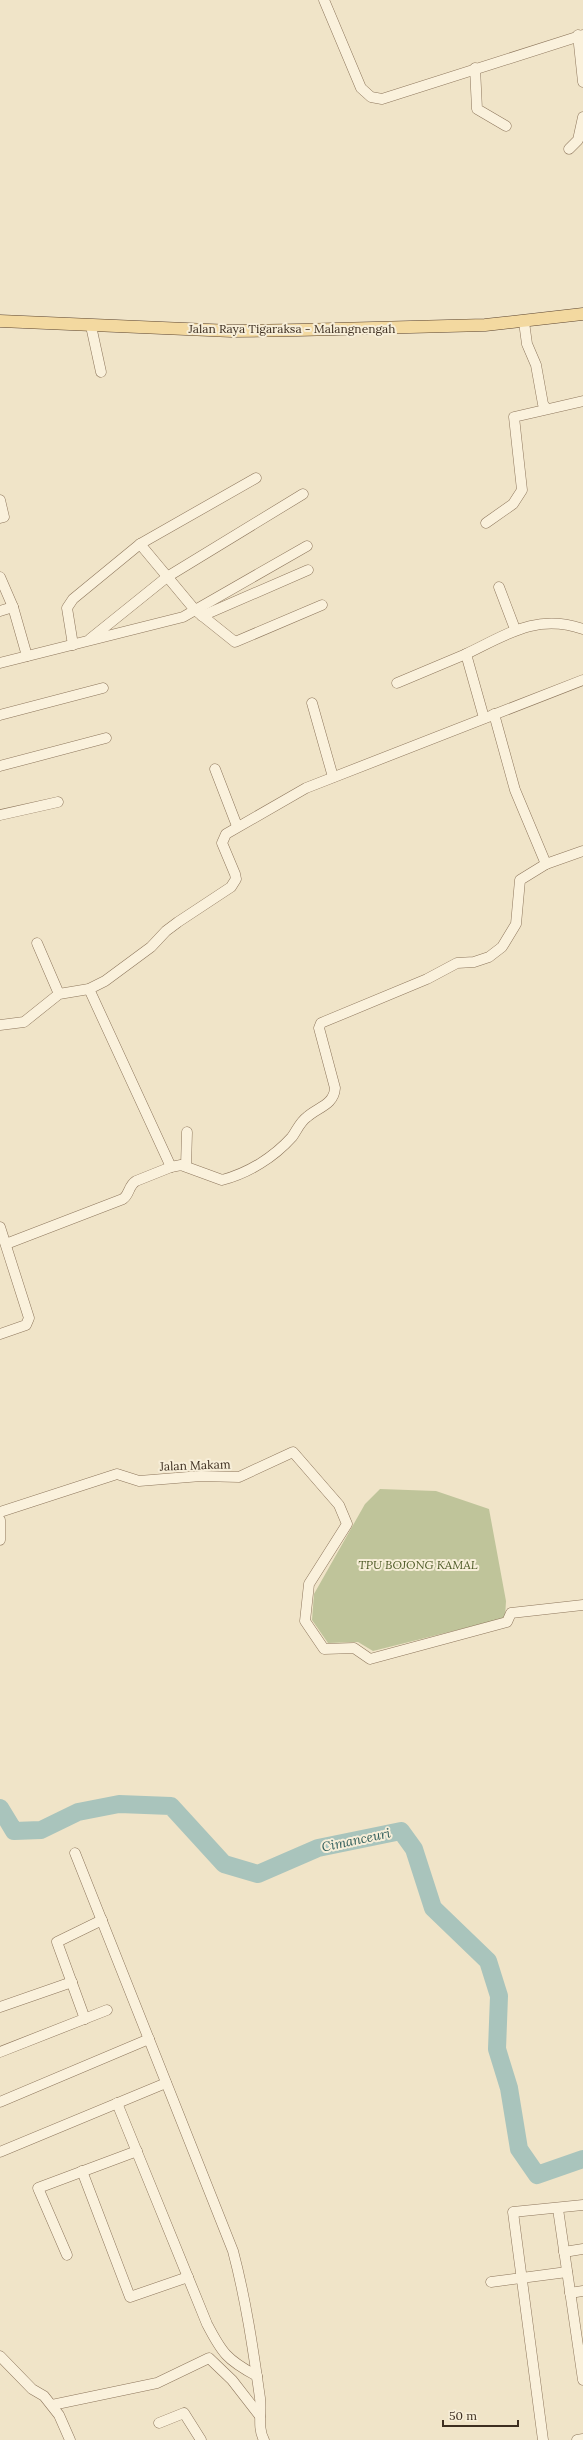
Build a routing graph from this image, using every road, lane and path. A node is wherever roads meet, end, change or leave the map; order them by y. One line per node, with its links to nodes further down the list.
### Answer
1 (324, 0): 3 (street)
2 (580, 35): 3 (street); 4 (street)
3 (476, 68): 6 (street)
4 (583, 82)
5 (583, 117): 7 (street)
6 (506, 126)
7 (569, 149)
8 (583, 314): 10 (main road, Jalan Raya Tigaraksa - Malangnengah)
9 (0, 321): 11 (main road, Jalan Raya Tigaraksa - Malangnengah)
10 (524, 322): 11 (main road, Jalan Raya Tigaraksa - Malangnengah); 14 (street)
11 (91, 326): 12 (street)
12 (101, 372)
13 (583, 401): 14 (street)
14 (546, 408): 19 (street)
15 (256, 478): 20 (street)
16 (304, 494): 24 (street)
17 (0, 500): 18 (street)
18 (0, 518)
19 (486, 523)
20 (140, 544): 24 (street); 33 (street)
21 (307, 546): 29 (street)
22 (308, 570): 29 (street)
23 (0, 577): 27 (street)
24 (167, 577): 29 (street); 32 (street)
25 (499, 586): 31 (street)
26 (322, 605): 29 (street)
27 (13, 607): 28 (street); 35 (street)
28 (0, 611)
29 (199, 613): 32 (street)
30 (583, 628): 31 (street)
31 (515, 629): 34 (street)
32 (88, 641): 33 (street)
33 (73, 645): 35 (street)
34 (466, 654): 38 (street); 43 (street)
35 (27, 656): 36 (street)
36 (0, 663)
37 (583, 680): 41 (street)
38 (397, 683)
39 (103, 688): 42 (street)
40 (312, 703): 47 (street)
41 (494, 714): 43 (street); 52 (street)
42 (0, 715)
43 (484, 718): 47 (street)
44 (106, 738): 45 (street)
45 (0, 766)
46 (215, 769): 50 (street)
47 (333, 777): 50 (street)
48 (58, 802): 49 (street)
49 (0, 816)
50 (237, 826): 54 (street)
51 (583, 851): 52 (street)
52 (546, 864): 58 (street)
53 (37, 943): 55 (street)
54 (89, 989): 55 (street); 59 (street)
55 (59, 994): 56 (street)
56 (0, 1025)
57 (187, 1132): 58 (street)
58 (186, 1166): 59 (street)
59 (172, 1167): 61 (street)
60 (0, 1227): 61 (street)
61 (6, 1244): 62 (street)
62 (0, 1334)
63 (0, 1512): 66 (street, Jalan Makam)
64 (0, 1520): 65 (street)
65 (0, 1540)
66 (583, 1605)
67 (75, 1853): 68 (street)
68 (102, 1920): 69 (street); 73 (street)
69 (72, 1982): 70 (street); 72 (street)
70 (0, 2007)
71 (107, 2010): 72 (street)
72 (85, 2018): 74 (street)
73 (149, 2040): 75 (street); 76 (street)
74 (1, 2048)
75 (166, 2083): 77 (street); 94 (street)
76 (0, 2102)
77 (117, 2103): 78 (street); 79 (street)
78 (137, 2151): 80 (street); 87 (street)
79 (0, 2152)
80 (82, 2171): 85 (street); 87 (street)
81 (583, 2205): 82 (street)
82 (558, 2209): 84 (street); 88 (street)
83 (583, 2249): 84 (street)
84 (564, 2252): 86 (street)
85 (66, 2255)
86 (567, 2272): 88 (street); 91 (street)
87 (188, 2277): 94 (street)
88 (522, 2278): 89 (street); 103 (street)
89 (491, 2282)
90 (583, 2291): 91 (street)
91 (570, 2293): 92 (street)
92 (580, 2334): 95 (street)
93 (0, 2356): 96 (street)
94 (257, 2376): 97 (street)
95 (583, 2380)
96 (52, 2405): 97 (street); 100 (street)
97 (260, 2416): 102 (street)
98 (159, 2423): 101 (street)
99 (583, 2439): 104 (street)
100 (70, 2440)
101 (201, 2440)
102 (264, 2440)
103 (543, 2440)
104 (577, 2440)

